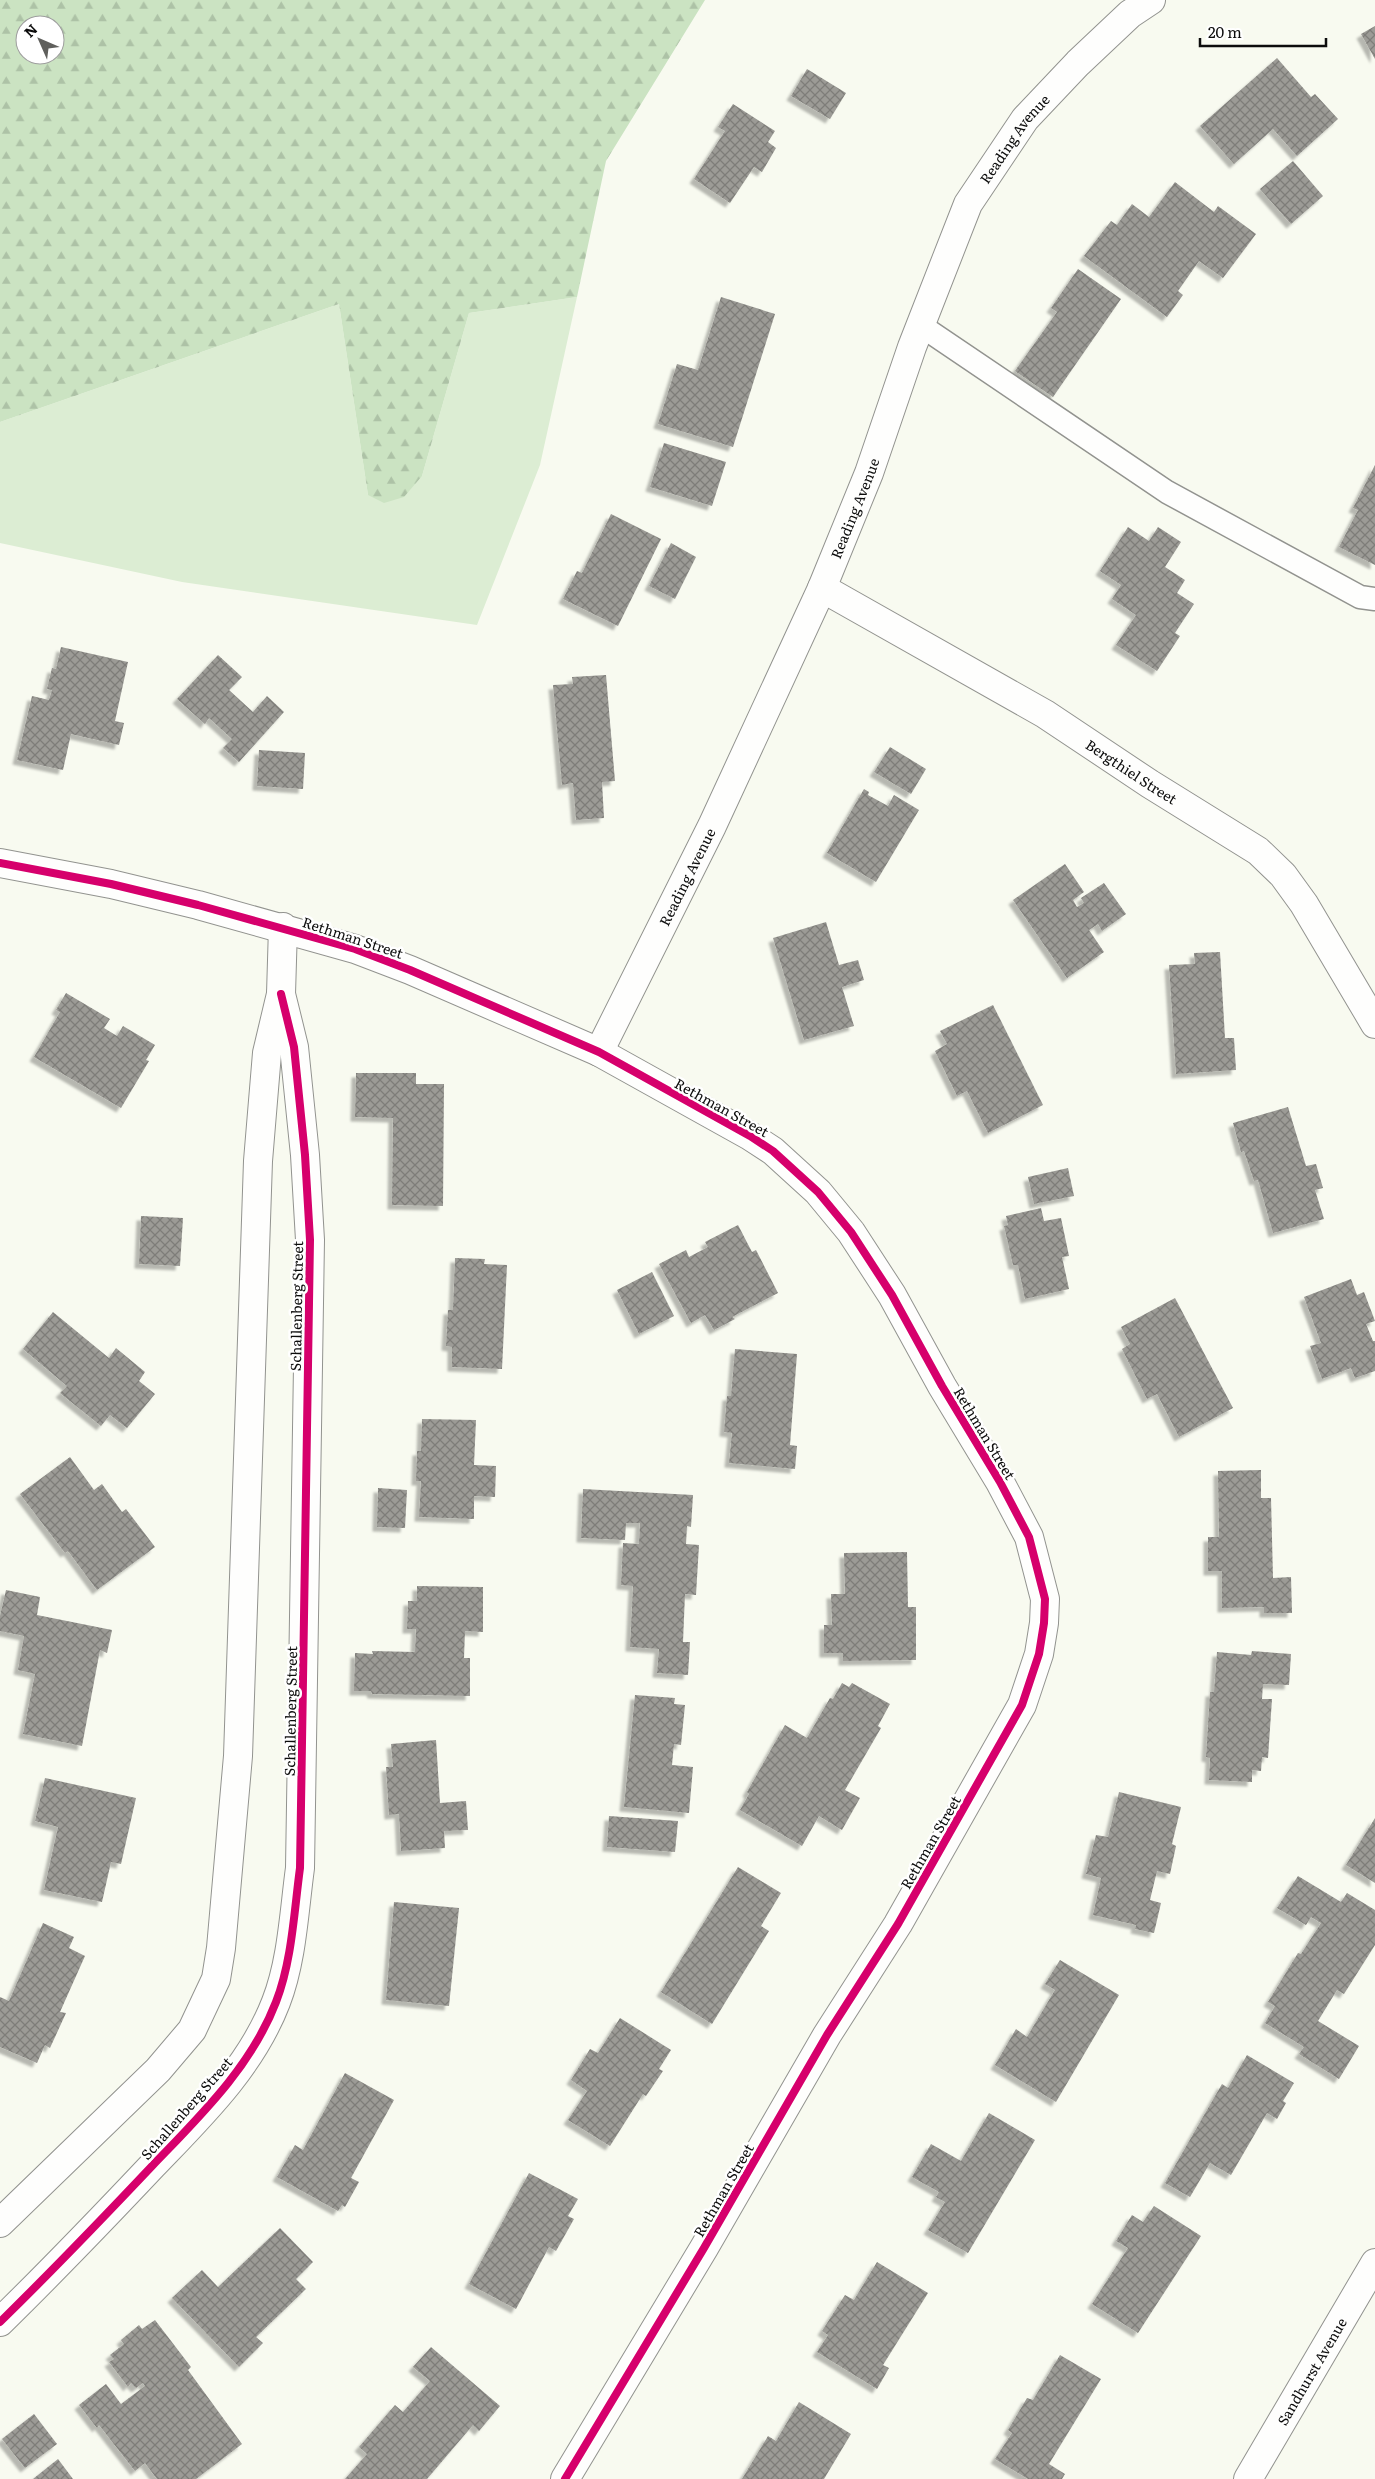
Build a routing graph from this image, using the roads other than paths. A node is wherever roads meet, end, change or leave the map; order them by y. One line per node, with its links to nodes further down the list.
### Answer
1 (1151, 0): 2 (street, Reading Avenue)
2 (920, 325): 3 (street, Reading Avenue); 4 (lane)
3 (822, 588): 8 (street, Bergthiel Street); 9 (street, Reading Avenue)
4 (1375, 599)
5 (0, 863): 6 (street, Rethman Street)
6 (283, 927): 7 (street, Schallenberg Street); 9 (street, Rethman Street)
7 (281, 994): 10 (street, Schallenberg Street); 12 (street, Schallenberg Street)
8 (1375, 1024)
9 (599, 1052): 13 (street, Rethman Street)
10 (0, 2223)
11 (1375, 2262): 14 (street, Sandhurst Avenue)
12 (0, 2322)
13 (565, 2479)
14 (1248, 2479)

